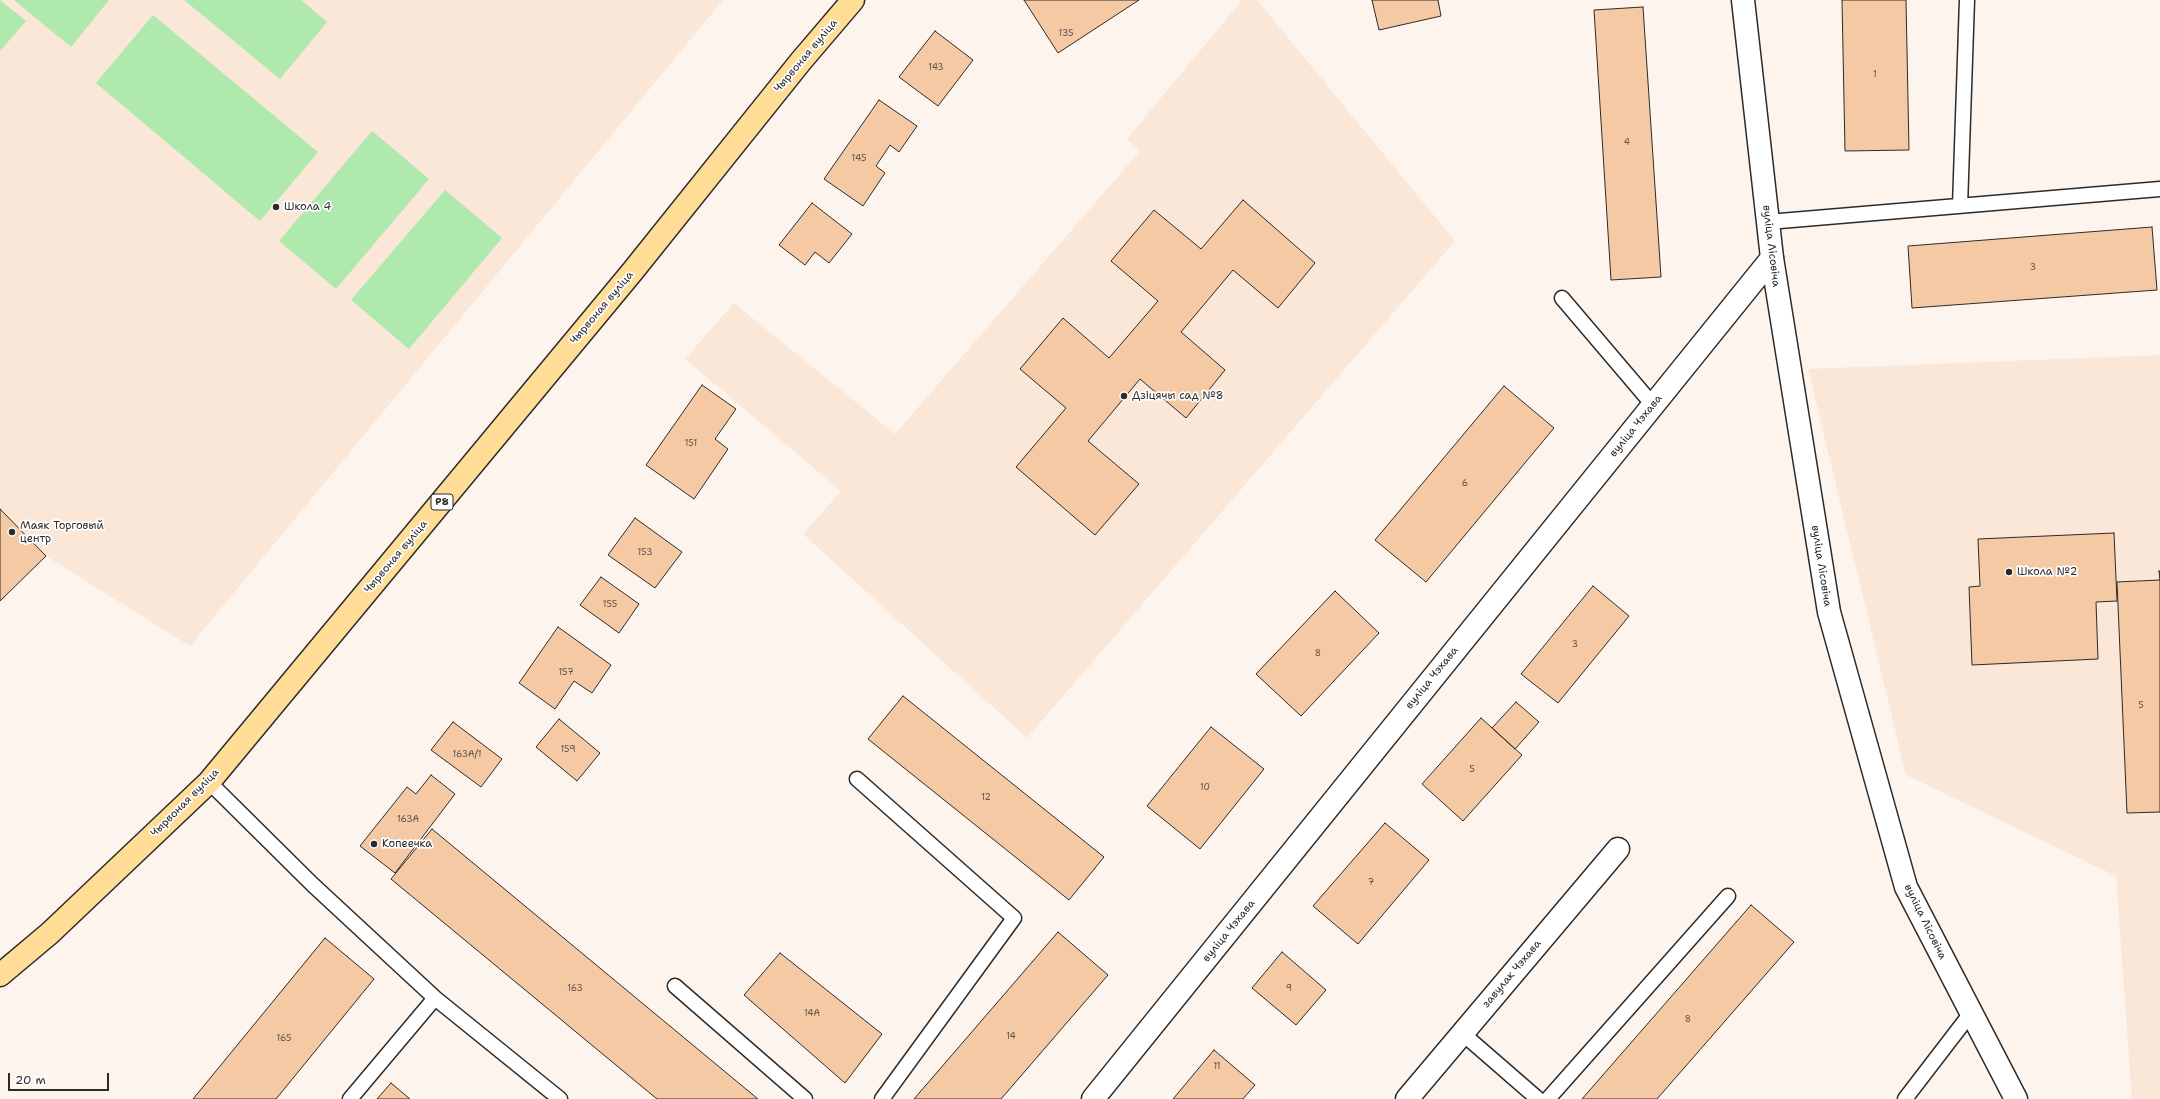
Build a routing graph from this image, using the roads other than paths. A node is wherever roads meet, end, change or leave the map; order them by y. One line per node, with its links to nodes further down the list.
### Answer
1 (853, 0): 11 (main road, Чырвоная вуліца / Р8)
2 (1743, 0): 6 (street, вуліца Лісовіча)
3 (1968, 0): 5 (lane)
4 (2160, 189): 5 (lane)
5 (1960, 206): 6 (lane)
6 (1768, 222): 7 (street, вуліца Лісовіча)
7 (1772, 258): 9 (street, вуліца Чэхава); 17 (street, вуліца Лісовіча)
8 (1562, 298): 9 (lane)
9 (1653, 405): 23 (street, вуліца Чэхава)
10 (857, 779): 22 (lane)
11 (209, 782): 14 (main road, Чырвоная вуліца / Р8); 16 (lane)
12 (1618, 849): 18 (street, завулак Чэхава)
13 (1728, 896): 26 (lane)
14 (0, 975)
15 (675, 986): 21 (lane)
16 (435, 998): 19 (lane); 20 (lane)
17 (1971, 1012): 27 (lane); 28 (street, вуліца Лісовіча)
18 (1462, 1033): 24 (street, завулак Чэхава); 25 (lane)
19 (350, 1099)
20 (560, 1099)
21 (805, 1099)
22 (882, 1099)
23 (1093, 1099)
24 (1407, 1099)
25 (1538, 1099)
26 (1548, 1099)
27 (1905, 1099)
28 (2016, 1099)

